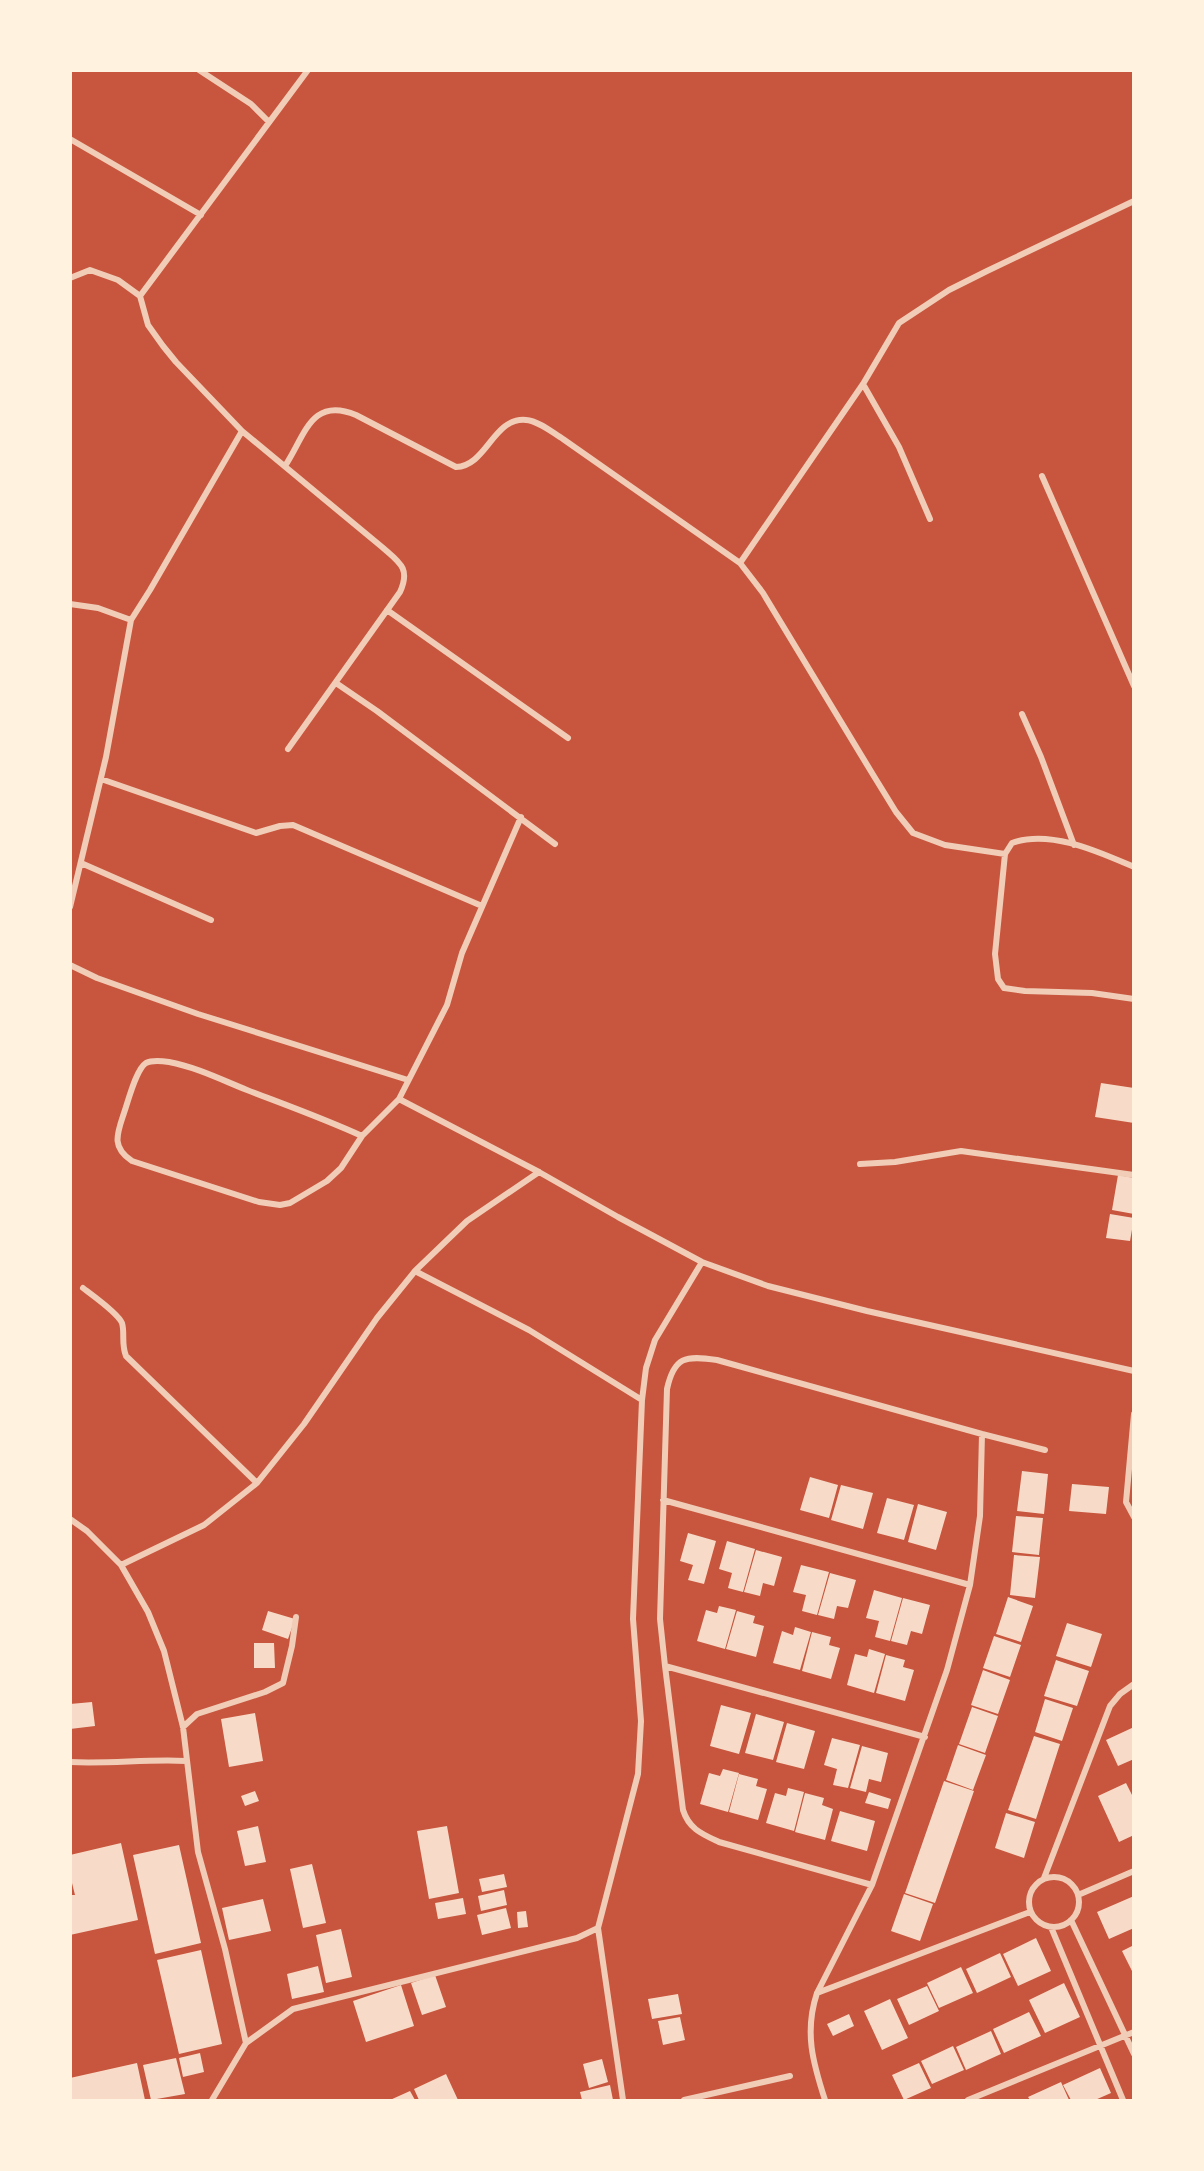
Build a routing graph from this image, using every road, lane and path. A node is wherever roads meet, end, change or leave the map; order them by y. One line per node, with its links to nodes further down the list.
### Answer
1 (199, 70): 3 (street)
2 (308, 70): 3 (street)
3 (269, 122): 6 (street)
4 (70, 139): 6 (street)
5 (1134, 201): 9 (street)
6 (201, 216): 8 (street)
7 (70, 279): 8 (street)
8 (140, 296): 10 (street)
9 (863, 384): 13 (street); 14 (street)
10 (242, 431): 11 (street); 17 (street)
11 (285, 466): 14 (street); 16 (street)
12 (1042, 476): 19 (street)
13 (930, 519)
14 (740, 563): 27 (street)
15 (70, 604): 17 (street)
16 (387, 610): 18 (street); 21 (street)
17 (131, 620): 23 (street)
18 (336, 683): 22 (street); 24 (street)
19 (1134, 686)
20 (1022, 714): 26 (street)
21 (568, 738)
22 (288, 749)
23 (101, 779): 28 (street); 30 (street)
24 (520, 817): 25 (street); 30 (street)
25 (555, 844)
26 (1074, 845): 27 (street); 29 (street)
27 (1005, 854): 34 (street)
28 (81, 863): 31 (street); 32 (street)
29 (1134, 867)
30 (482, 906): 35 (street)
31 (70, 907)
32 (211, 920)
33 (70, 965): 35 (street)
34 (1134, 999)
35 (408, 1080): 36 (street)
36 (399, 1099): 37 (street); 39 (street)
37 (362, 1136): 37 (street)
38 (860, 1164): 40 (street)
39 (539, 1172): 41 (street); 42 (street)
40 (1134, 1175)
41 (702, 1262): 44 (street); 45 (street)
42 (415, 1271): 45 (street); 49 (street)
43 (83, 1288): 49 (street)
44 (1134, 1371)
45 (642, 1400): 69 (street)
46 (1134, 1414): 51 (street)
47 (982, 1434): 48 (street); 50 (street); 54 (street)
48 (1045, 1450)
49 (257, 1483): 53 (street)
50 (663, 1500): 54 (street); 56 (street)
51 (1134, 1517)
52 (70, 1519): 53 (street)
53 (121, 1565): 58 (street)
54 (970, 1585): 59 (street)
55 (296, 1617): 58 (street)
56 (665, 1666): 59 (street); 64 (street)
57 (1134, 1684): 63 (street)
58 (183, 1727): 60 (street)
59 (925, 1737): 64 (street)
60 (186, 1761): 61 (street); 73 (street)
61 (70, 1762)
62 (1134, 1871): 65 (street)
63 (1044, 1878): 65 (street); 66 (street)
64 (872, 1885): 70 (street)
65 (1078, 1895): 67 (street)
66 (1030, 1912): 68 (street); 70 (street)
67 (1071, 1920): 68 (street); 72 (street)
68 (1051, 1927): 74 (street)
69 (598, 1928): 73 (street); 78 (street)
70 (817, 1993): 80 (street)
71 (1134, 2032): 72 (street)
72 (1125, 2036): 74 (street); 75 (street)
73 (246, 2043): 77 (street)
74 (1101, 2046): 81 (street); 82 (street)
75 (1134, 2054)
76 (790, 2076): 79 (street)
77 (212, 2100)
78 (623, 2100)
79 (684, 2100)
80 (825, 2100)
81 (968, 2100)
82 (1123, 2100)

